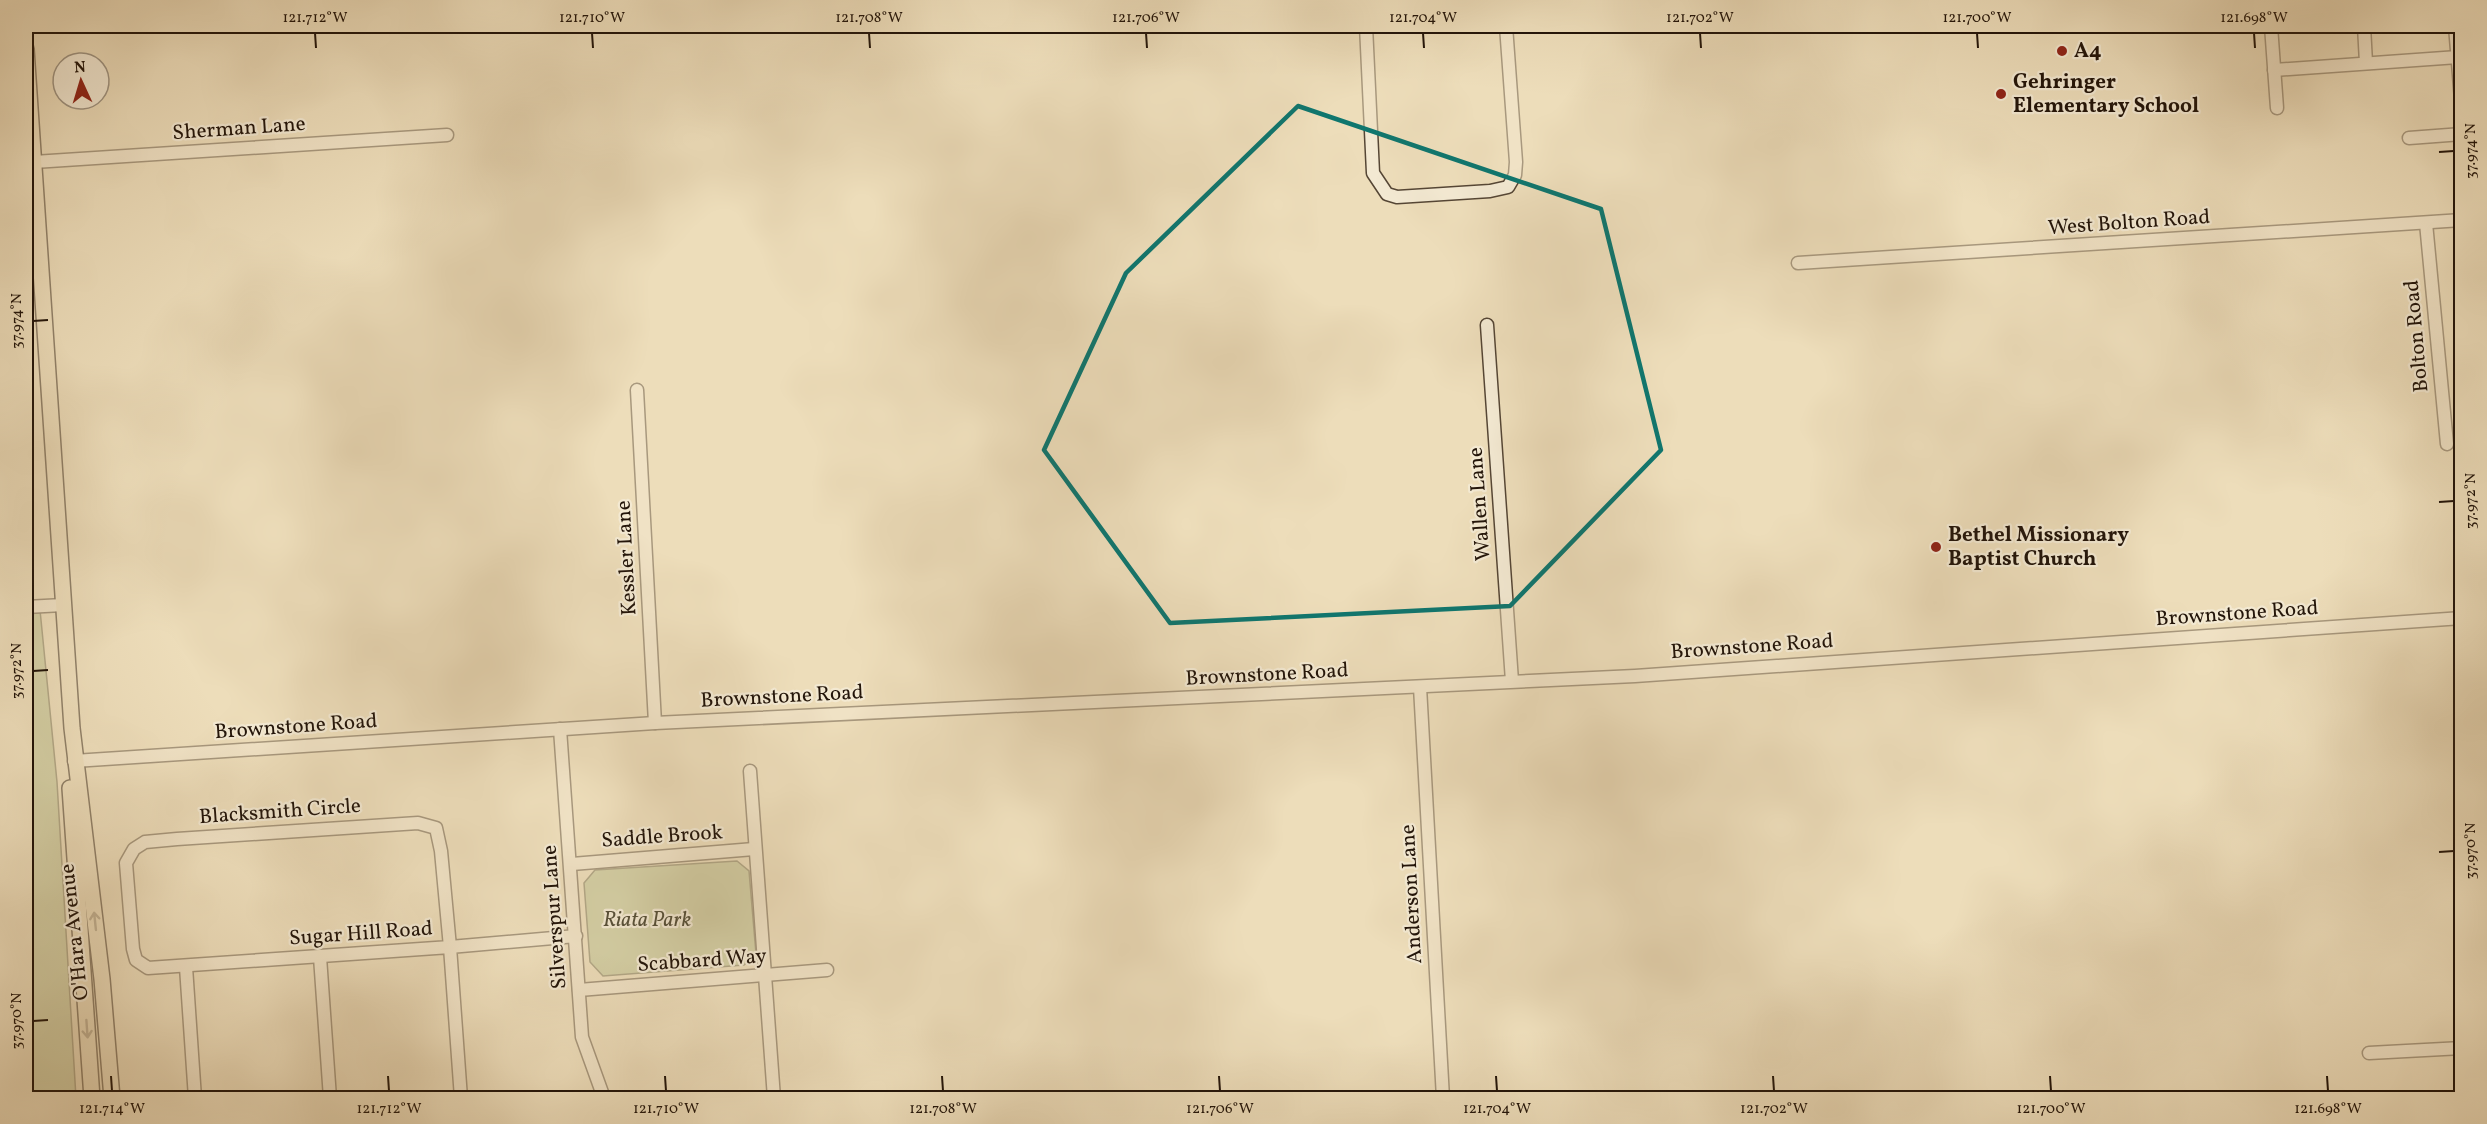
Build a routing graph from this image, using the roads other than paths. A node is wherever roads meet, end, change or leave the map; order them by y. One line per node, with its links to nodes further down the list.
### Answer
1 (1366, 26): 2 (street)
2 (1506, 26)
3 (2271, 26): 9 (street)
4 (2364, 26): 8 (street)
5 (2455, 26): 7 (street)
6 (26, 49): 15 (main road, O'Hara Avenue)
7 (2458, 57): 8 (street); 10 (street)
8 (2366, 63): 9 (street)
9 (2274, 70): 11 (street)
10 (2461, 100)
11 (2277, 108)
12 (2462, 134): 14 (street)
13 (447, 135): 15 (street, Sherman Lane)
14 (2409, 138)
15 (34, 162): 22 (main road, O'Hara Avenue)
16 (2462, 220): 17 (street, West Bolton Road)
17 (2426, 223): 18 (street, West Bolton Road); 21 (street, Bolton Road)
18 (1798, 263)
19 (1487, 325): 25 (street, Wallen Lane)
20 (637, 390): 27 (street, Kessler Lane)
21 (2447, 444)
22 (63, 605): 23 (street); 29 (main road, O'Hara Avenue)
23 (26, 608)
24 (2462, 618): 25 (street, Brownstone Road)
25 (1512, 681): 26 (street, Brownstone Road)
26 (1420, 687): 27 (street, Brownstone Road); 50 (street, Anderson Lane)
27 (655, 723): 28 (street, Brownstone Road)
28 (560, 729): 29 (street, Brownstone Road); 32 (street, Silverspur Lane)
29 (74, 761): 43 (main road, O'Hara Avenue, one-way to 43); 44 (main road, O'Hara Avenue, one-way to 29)
30 (750, 771): 31 (street)
31 (754, 849): 32 (street, Saddle Brook); 39 (street)
32 (572, 864): 33 (street, Silverspur Lane)
33 (576, 936): 34 (street, Sugar Hill Road); 40 (street, Silverspur Lane)
34 (450, 947): 35 (street, Sugar Hill Road); 37 (street, Blacksmith Circle); 47 (street)
35 (320, 957): 36 (street, Sugar Hill Road); 46 (street)
36 (186, 967): 37 (street, Sugar Hill Road); 45 (street)
37 (148, 968)
38 (827, 970): 39 (street, Scabbard Way)
39 (765, 975): 40 (street, Scabbard Way); 49 (street)
40 (579, 990): 48 (street, Silverspur Lane)
41 (2462, 1048): 42 (street)
42 (2370, 1053)
43 (92, 1098)
44 (112, 1098)
45 (195, 1098)
46 (330, 1098)
47 (461, 1098)
48 (604, 1098)
49 (774, 1098)
50 (1443, 1098)

